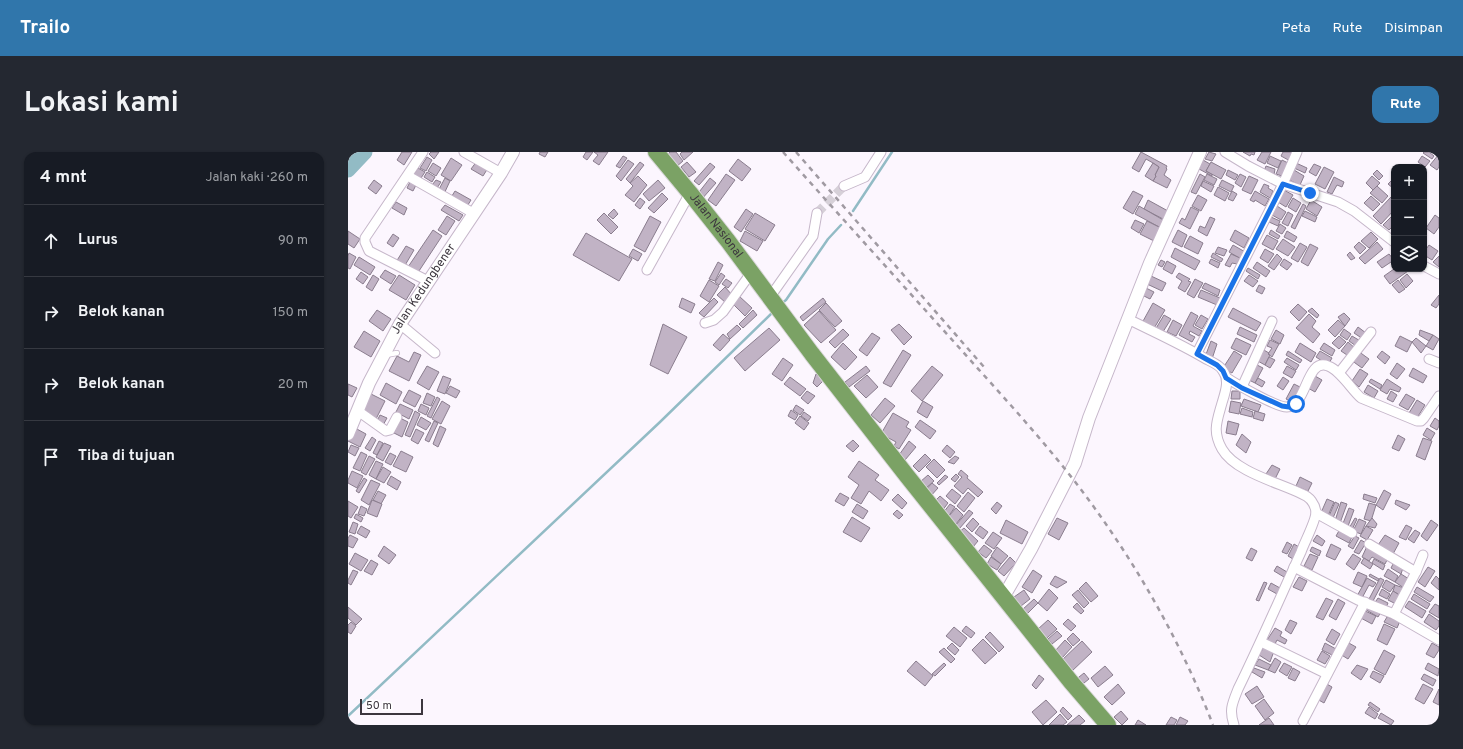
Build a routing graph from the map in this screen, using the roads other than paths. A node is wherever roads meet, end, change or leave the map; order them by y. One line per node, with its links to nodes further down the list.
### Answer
1 (423, 152): 10 (street)
2 (464, 152): 9 (street)
3 (513, 152): 9 (main road, Jalan Kedungbener)
4 (656, 152): 13 (highway, Jalan Nasional)
5 (882, 152): 12 (street)
6 (1200, 152): 23 (main road)
7 (1225, 152): 11 (street)
8 (1298, 152): 11 (street)
9 (501, 173): 14 (main road, Jalan Kedungbener)
10 (408, 176): 14 (street); 21 (street)
11 (1283, 184): 16 (street); 30 (street)
12 (844, 186)
13 (690, 193): 18 (street); 19 (highway, Jalan Nasional)
14 (473, 213): 21 (main road, Jalan Kedungbener)
15 (817, 213): 22 (street)
16 (1391, 240)
17 (1427, 268): 20 (street)
18 (647, 270)
19 (750, 273): 22 (highway, Jalan Nasional); 25 (street)
20 (1439, 274)
21 (428, 281): 26 (main road, Jalan Kedungbener)
22 (775, 304): 47 (highway, Jalan Nasional)
23 (1128, 319): 30 (street); 47 (main road)
24 (1272, 321): 36 (street)
25 (705, 323)
26 (400, 324): 28 (street); 31 (main road, Jalan Kedungbener)
27 (1371, 332): 34 (street)
28 (435, 353)
29 (397, 354): 31 (lane)
30 (1197, 354): 35 (street)
31 (384, 356): 38 (main road, Jalan Kedungbener)
32 (1429, 359): 33 (street)
33 (1439, 363)
34 (1339, 373): 36 (street); 37 (street)
35 (1226, 378): 36 (street); 41 (street)
36 (1242, 388)
37 (1439, 396)
38 (358, 411): 39 (street); 40 (main road, Jalan Kedungbener)
39 (397, 417)
40 (348, 434)
41 (1316, 513): 42 (street); 45 (street)
42 (1352, 533)
43 (1369, 544): 46 (street)
44 (1422, 555): 46 (street)
45 (1294, 567): 48 (street); 51 (street)
46 (1416, 572): 49 (street)
47 (1004, 596): 54 (highway, Jalan Nasional)
48 (1365, 602): 49 (street); 52 (street)
49 (1394, 614): 50 (street)
50 (1439, 640)
51 (1261, 642): 52 (street); 55 (street)
52 (1327, 674): 53 (street)
53 (1303, 721)
54 (1108, 725)
55 (1234, 725)

